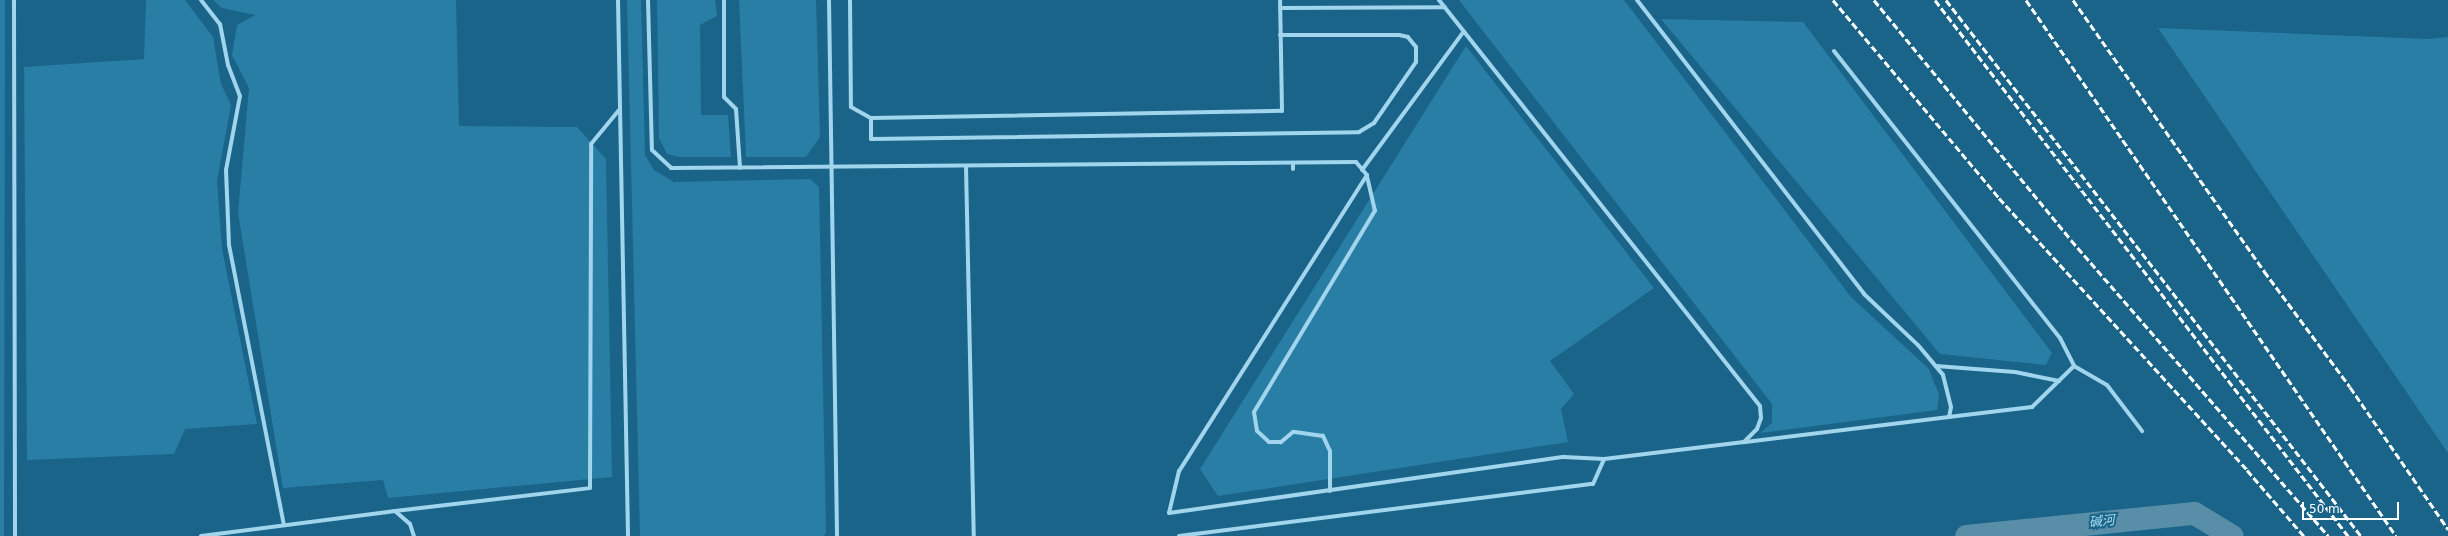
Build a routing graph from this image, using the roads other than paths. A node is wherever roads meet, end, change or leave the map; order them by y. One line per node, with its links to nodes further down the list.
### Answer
1 (14, 0): 35 (street)
2 (201, 0): 34 (street)
3 (618, 0): 16 (street)
4 (648, 0): 20 (street)
5 (724, 0): 20 (street)
6 (829, 0): 21 (street)
7 (850, 0): 17 (street)
8 (1280, 0): 12 (street)
9 (1439, 0): 11 (street)
10 (1637, 0): 25 (street)
11 (1444, 7): 12 (street); 13 (street)
12 (1280, 8): 14 (street)
13 (1464, 30): 23 (street); 30 (street)
14 (1280, 35): 17 (street); 17 (street)
15 (1834, 50): 26 (street)
16 (620, 109): 33 (street); 38 (street)
17 (871, 118)
18 (1292, 163): 19 (street); 22 (street); 23 (street)
19 (966, 166): 21 (street); 40 (street)
20 (740, 168): 21 (street)
21 (832, 168): 39 (street)
22 (1293, 169)
23 (1362, 170): 24 (street)
24 (1367, 175): 32 (street); 32 (street)
25 (1936, 366): 27 (street); 28 (street)
26 (2074, 366): 27 (street); 29 (street)
27 (2059, 381): 28 (street)
28 (1949, 417): 30 (street)
29 (2142, 431)
30 (1744, 442): 31 (street)
31 (1604, 459): 32 (street); 41 (street)
32 (1330, 490)
33 (395, 511): 34 (street); 37 (street)
34 (284, 525): 36 (street)
35 (15, 536)
36 (201, 536)
37 (414, 536)
38 (628, 536)
39 (837, 536)
40 (974, 536)
41 (1179, 536)

